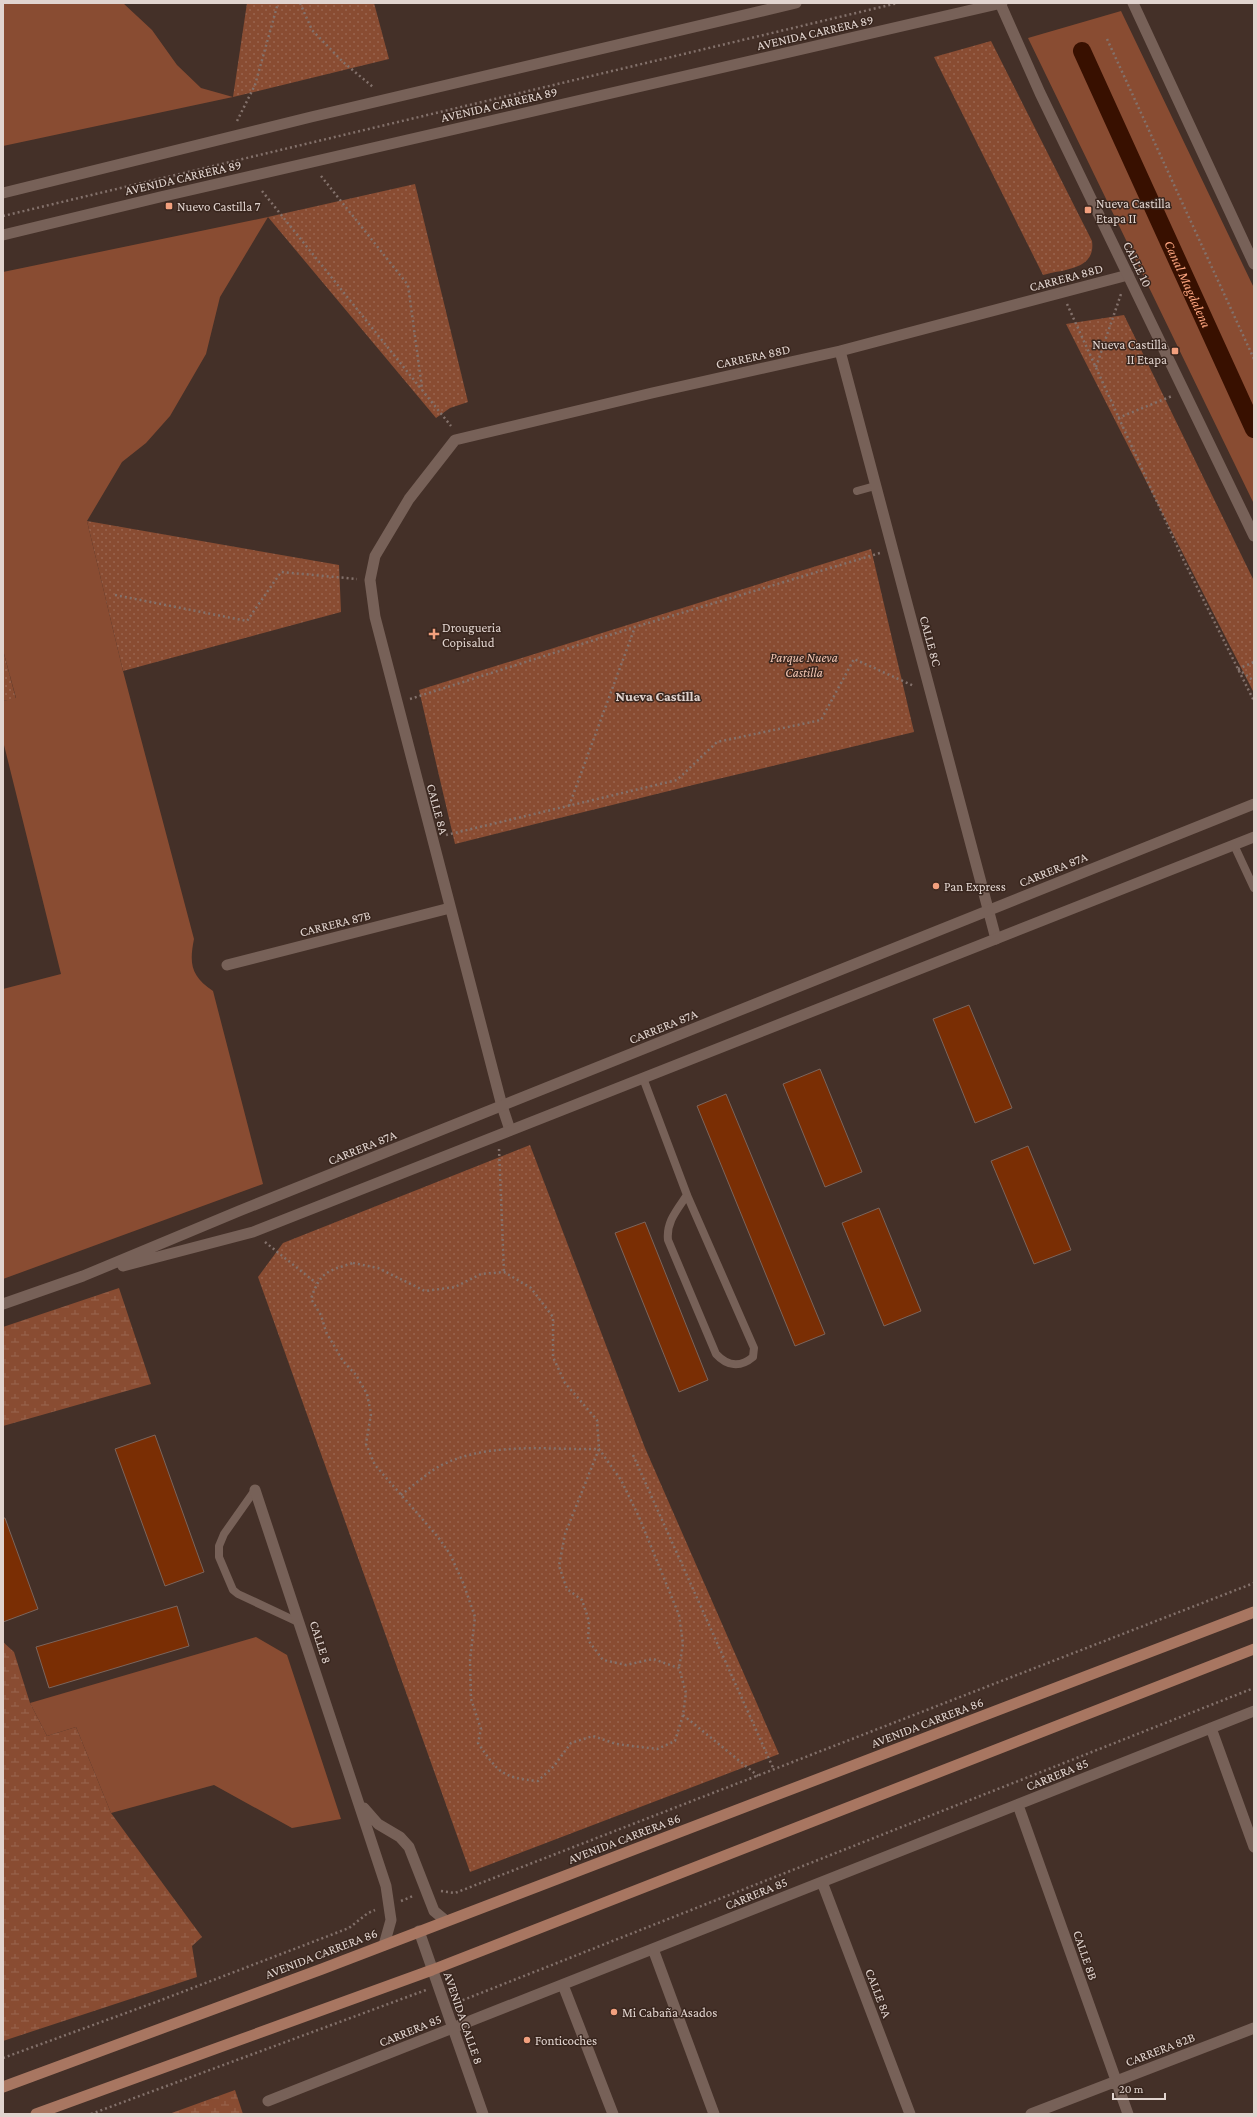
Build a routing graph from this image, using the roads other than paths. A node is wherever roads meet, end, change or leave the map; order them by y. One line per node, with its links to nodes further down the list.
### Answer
1 (796, 3): 4 (street, AVENIDA CARRERA 89)
2 (1000, 3): 5 (street, AVENIDA CARRERA 89); 7 (street, CALLE 10)
3 (1133, 3): 6 (street)
4 (3, 193)
5 (3, 235)
6 (1254, 264)
7 (1128, 275): 8 (street, CARRERA 88D); 12 (street, CALLE 10)
8 (840, 351): 9 (street, CALLE 8C); 11 (street, CARRERA 88D)
9 (876, 486): 10 (lane); 18 (street, CALLE 8C)
10 (857, 491)
11 (409, 499): 17 (street, CALLE 8A)
12 (1254, 536)
13 (1254, 804): 18 (street, CARRERA 87A)
14 (1254, 837): 15 (street, CARRERA 87A)
15 (1234, 845): 16 (lane); 19 (street, CARRERA 87A)
16 (1254, 888)
17 (450, 908): 20 (street, CARRERA 87B); 22 (street, CALLE 8A)
18 (988, 910): 19 (street, CALLE 8C); 22 (street, CARRERA 87A)
19 (996, 939): 21 (street, CARRERA 87A)
20 (227, 965)
21 (643, 1078): 23 (street, CARRERA 87A); 24 (lane)
22 (502, 1106): 23 (street, CALLE 8A); 25 (street, CARRERA 87A)
23 (510, 1130): 25 (street, CARRERA 87A)
24 (687, 1195): 24 (lane)
25 (84, 1276): 26 (street, CARRERA 87A)
26 (3, 1304)
27 (255, 1490): 29 (street, CALLE 8); 29 (lane)
28 (1254, 1612): 37 (main road, AVENIDA CARRERA 86)
29 (300, 1623): 33 (street, CALLE 8)
30 (1254, 1649): 41 (main road)
31 (1254, 1711): 32 (street, CARRERA 85)
32 (1211, 1728): 34 (street, CARRERA 85); 35 (street)
33 (360, 1803): 37 (street, CALLE 8); 39 (street, CALLE 8)
34 (1018, 1805): 36 (street, CARRERA 85); 45 (street, CALLE 8B)
35 (1254, 1847)
36 (822, 1882): 40 (street, CARRERA 85); 52 (street, CALLE 8A)
37 (446, 1921): 38 (main road, AVENIDA CARRERA 86)
38 (419, 1932): 39 (main road, AVENIDA CARRERA 86); 41 (street, AVENIDA CALLE 8)
39 (384, 1945): 46 (main road, AVENIDA CARRERA 86)
40 (653, 1949): 42 (street, CARRERA 85); 51 (street)
41 (432, 1970): 43 (street, AVENIDA CALLE 8); 48 (main road)
42 (563, 1985): 43 (street, CARRERA 85); 50 (street)
43 (453, 2028): 47 (street, CARRERA 85); 49 (street, AVENIDA CALLE 8)
44 (1254, 2028): 45 (street, CARRERA 82B)
45 (1115, 2082): 53 (street, CARRERA 82B); 54 (street, CALLE 8B)
46 (3, 2087)
47 (268, 2101)
48 (36, 2114)
49 (483, 2114)
50 (613, 2114)
51 (714, 2114)
52 (910, 2114)
53 (1031, 2114)
54 (1128, 2114)

